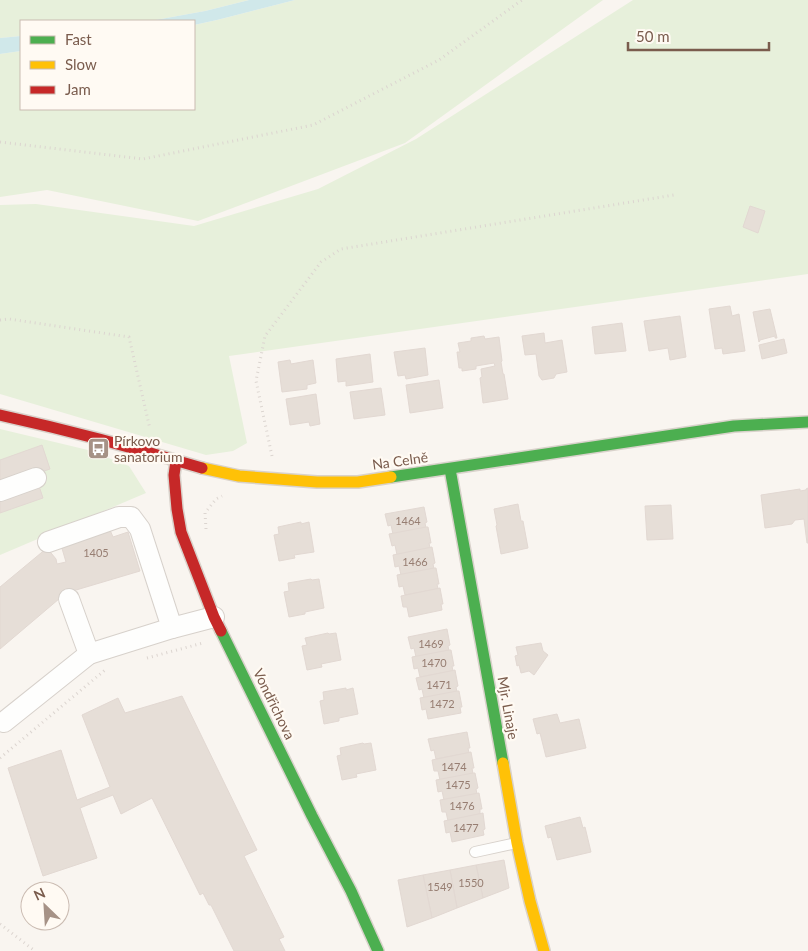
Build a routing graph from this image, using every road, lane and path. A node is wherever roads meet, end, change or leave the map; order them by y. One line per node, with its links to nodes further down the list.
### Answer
1 (522, 0): 2 (path)
2 (0, 142)
3 (674, 195): 11 (path)
4 (0, 320): 7 (path)
5 (0, 415): 7 (street, Na Celně)
6 (808, 422): 9 (street, Na Celně)
7 (156, 454): 8 (street, Na Celně)
8 (176, 460): 11 (street, Na Celně); 15 (street, Vondřichova)
9 (450, 469): 11 (street, Na Celně); 19 (street, Mjr. Linaje)
10 (36, 478): 12 (street)
11 (277, 479)
12 (0, 490)
13 (48, 542): 16 (street)
14 (69, 599): 17 (street)
15 (214, 617): 16 (street); 23 (street, Vondřichova)
16 (172, 628): 17 (street)
17 (89, 654): 18 (street)
18 (4, 722)
19 (517, 843): 20 (lane); 24 (street, Mjr. Linaje)
20 (475, 852)
21 (0, 924): 22 (path)
22 (35, 951)
23 (378, 951)
24 (544, 951)

